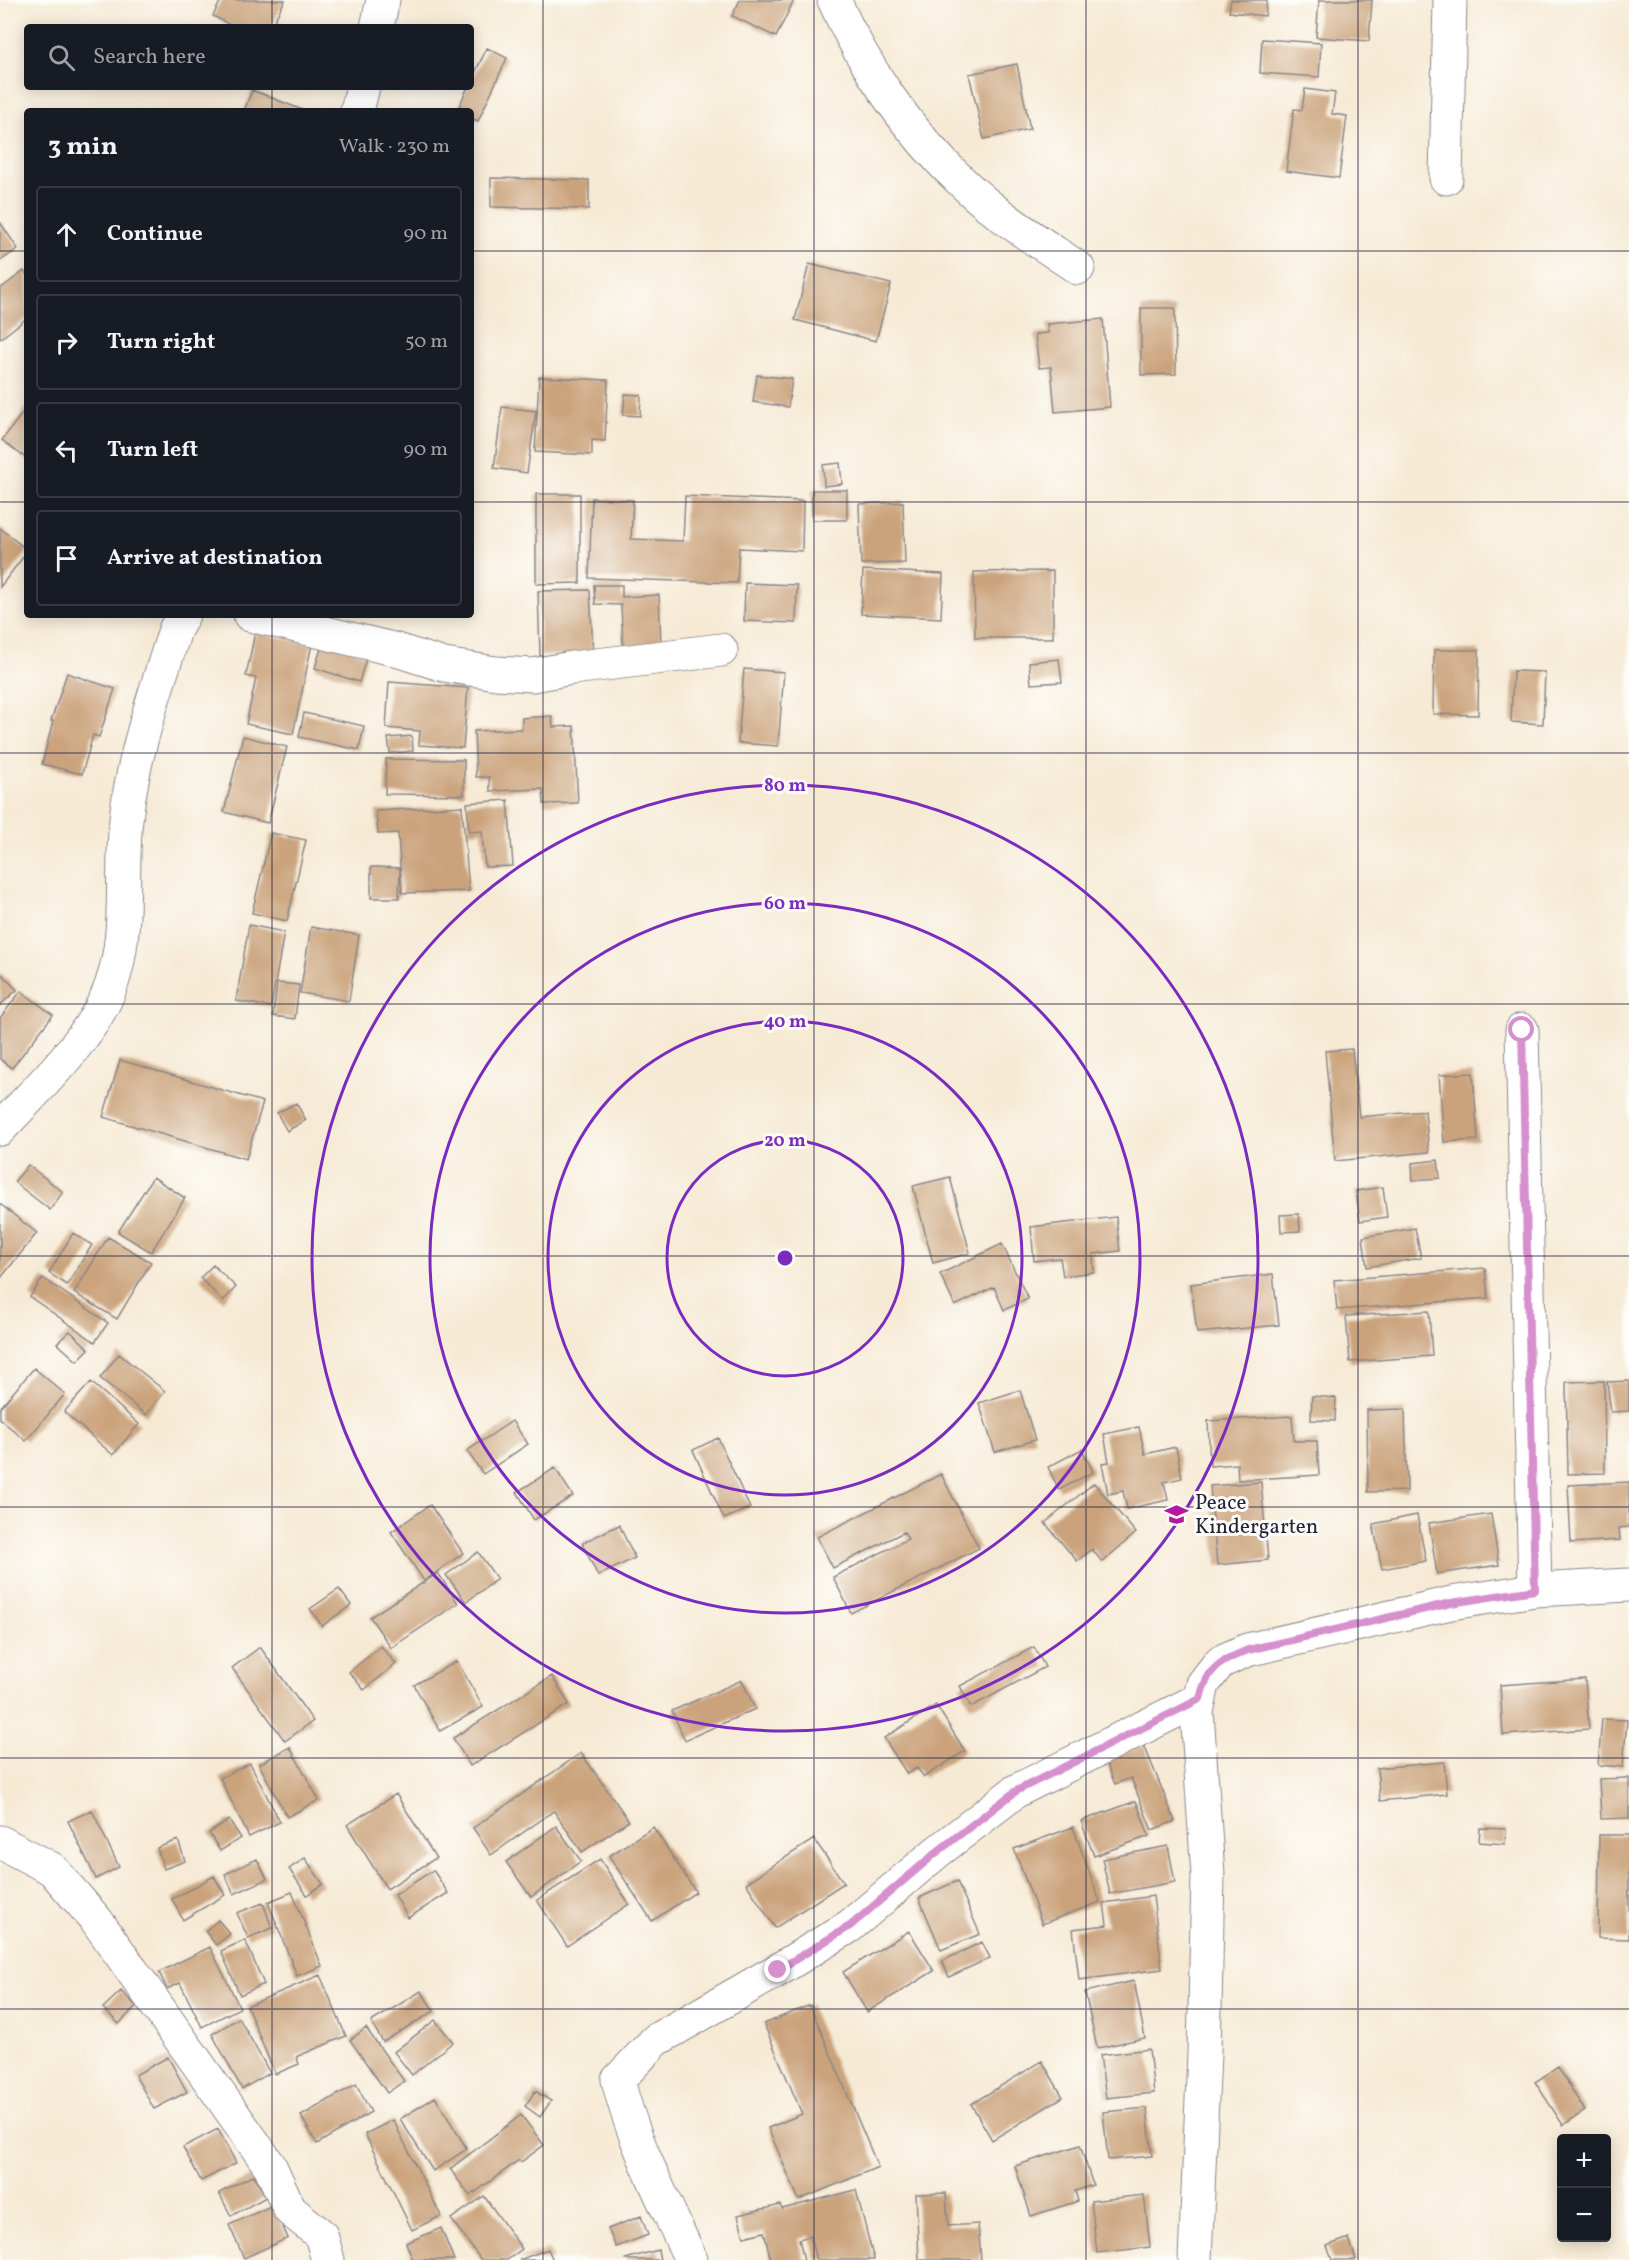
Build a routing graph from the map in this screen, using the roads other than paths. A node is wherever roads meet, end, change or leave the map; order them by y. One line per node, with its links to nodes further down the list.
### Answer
1 (383, 0): 4 (street)
2 (834, 0): 8 (street)
3 (1450, 0): 7 (street)
4 (377, 24)
5 (362, 90): 6 (street)
6 (358, 108)
7 (1446, 178)
8 (1078, 268)
9 (181, 618): 13 (street)
10 (262, 618): 11 (street)
11 (721, 650)
12 (1522, 1030): 15 (street)
13 (0, 1130)
14 (1629, 1585): 15 (street)
15 (1535, 1590): 16 (street)
16 (1200, 1699): 19 (street); 20 (street)
17 (0, 1842): 18 (street)
18 (328, 2260)
19 (691, 2260)
20 (1195, 2260)

